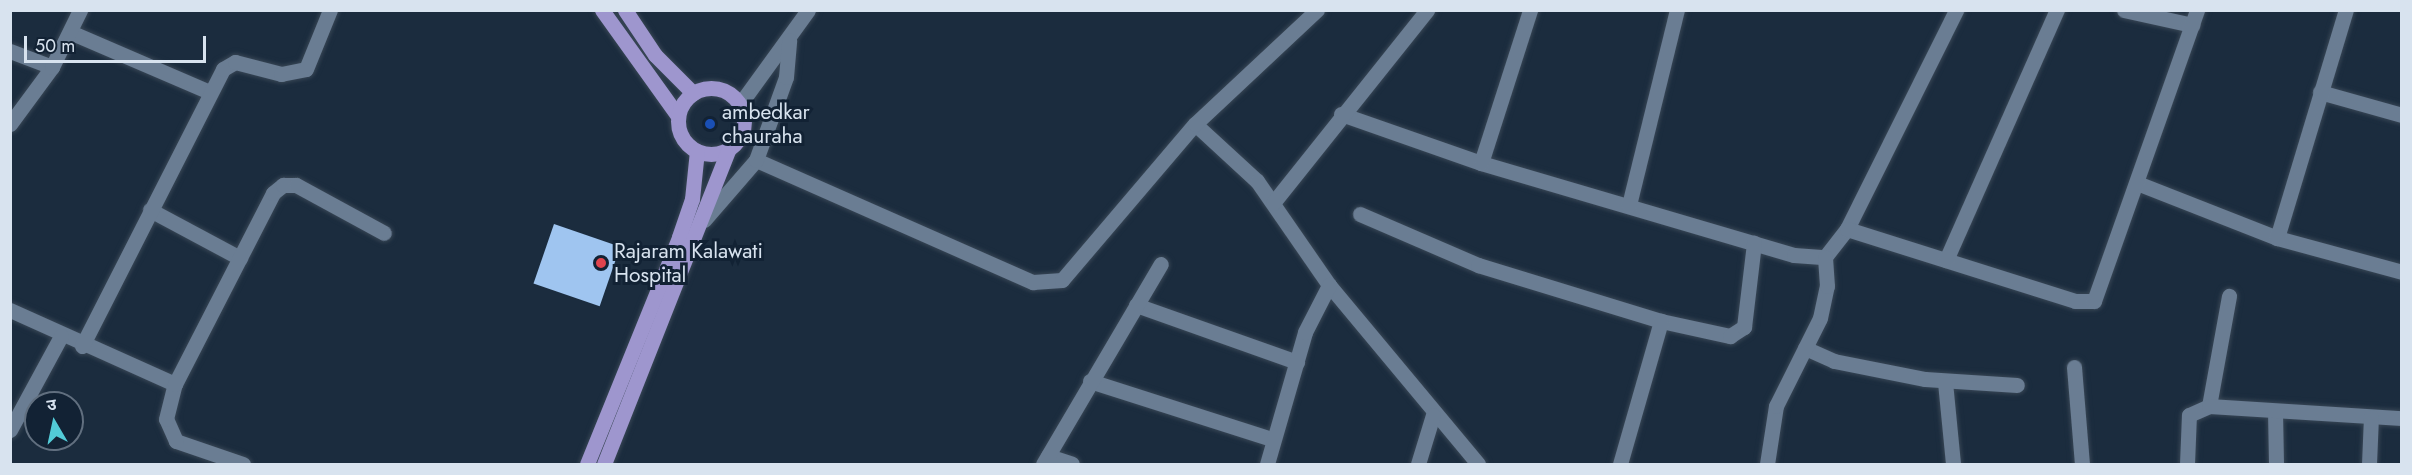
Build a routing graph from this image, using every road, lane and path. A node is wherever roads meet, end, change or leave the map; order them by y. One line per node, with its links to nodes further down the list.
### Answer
1 (80, 10): 15 (street)
2 (330, 10): 19 (street)
3 (602, 10): 25 (main road)
4 (625, 10): 21 (main road)
5 (808, 10): 16 (street)
6 (1317, 10): 27 (street)
7 (1427, 10): 23 (street)
8 (1530, 10): 31 (street)
9 (1677, 10): 34 (street)
10 (1956, 10): 38 (street)
11 (2057, 10): 44 (street)
12 (2124, 10): 14 (street)
13 (2346, 10): 20 (street)
14 (2194, 18): 32 (street)
15 (70, 32): 18 (street); 19 (street)
16 (789, 40): 22 (street); 30 (street)
17 (10, 51): 18 (street)
18 (52, 67): 26 (street)
19 (209, 92): 35 (street)
20 (2320, 92): 24 (street); 40 (street)
21 (693, 93): 22 (main road); 25 (main road)
22 (740, 104): 28 (main road)
23 (1341, 114): 31 (street); 33 (street)
24 (2402, 115)
25 (678, 116): 29 (main road)
26 (10, 124)
27 (1195, 124): 30 (street); 33 (street)
28 (729, 149): 29 (main road); 37 (main road)
29 (696, 151): 70 (main road)
30 (756, 160): 37 (street)
31 (1480, 164): 34 (street)
32 (2137, 183): 40 (street); 44 (street)
33 (1273, 202): 47 (street)
34 (1629, 205): 41 (street)
35 (150, 210): 43 (street); 53 (street)
36 (1360, 214): 51 (street)
37 (705, 220): 71 (main road)
38 (1847, 229): 42 (street); 44 (street)
39 (384, 233): 43 (street)
40 (2277, 238): 46 (street)
41 (1754, 243): 42 (street); 51 (street)
42 (1825, 257): 54 (street)
43 (240, 258): 59 (street)
44 (1946, 260)
45 (1161, 264): 49 (street)
46 (2402, 272)
47 (1329, 285): 55 (street); 63 (street)
48 (2229, 296): 61 (street)
49 (1136, 305): 55 (street); 57 (street)
50 (10, 310): 52 (street)
51 (1661, 321): 76 (street)
52 (61, 336): 53 (street); 66 (street)
53 (82, 346): 59 (street)
54 (1805, 348): 58 (street); 77 (street)
55 (1297, 362): 67 (street)
56 (2074, 367): 79 (street)
57 (1090, 381): 67 (street); 68 (street)
58 (1945, 382): 60 (street); 78 (street)
59 (175, 384): 69 (street)
60 (2017, 385)
61 (2209, 406): 62 (street); 80 (street)
62 (2275, 411): 64 (street); 81 (street)
63 (1433, 415): 74 (street); 75 (street)
64 (2371, 417): 65 (street); 82 (street)
65 (2402, 418)
66 (10, 430)
67 (1272, 439): 73 (street)
68 (1045, 460): 72 (street)
69 (243, 465)
70 (587, 465)
71 (604, 465)
72 (1072, 465)
73 (1267, 465)
74 (1418, 465)
75 (1478, 465)
76 (1620, 465)
77 (1767, 465)
78 (1953, 465)
79 (2082, 465)
80 (2187, 465)
81 (2276, 465)
82 (2369, 465)

